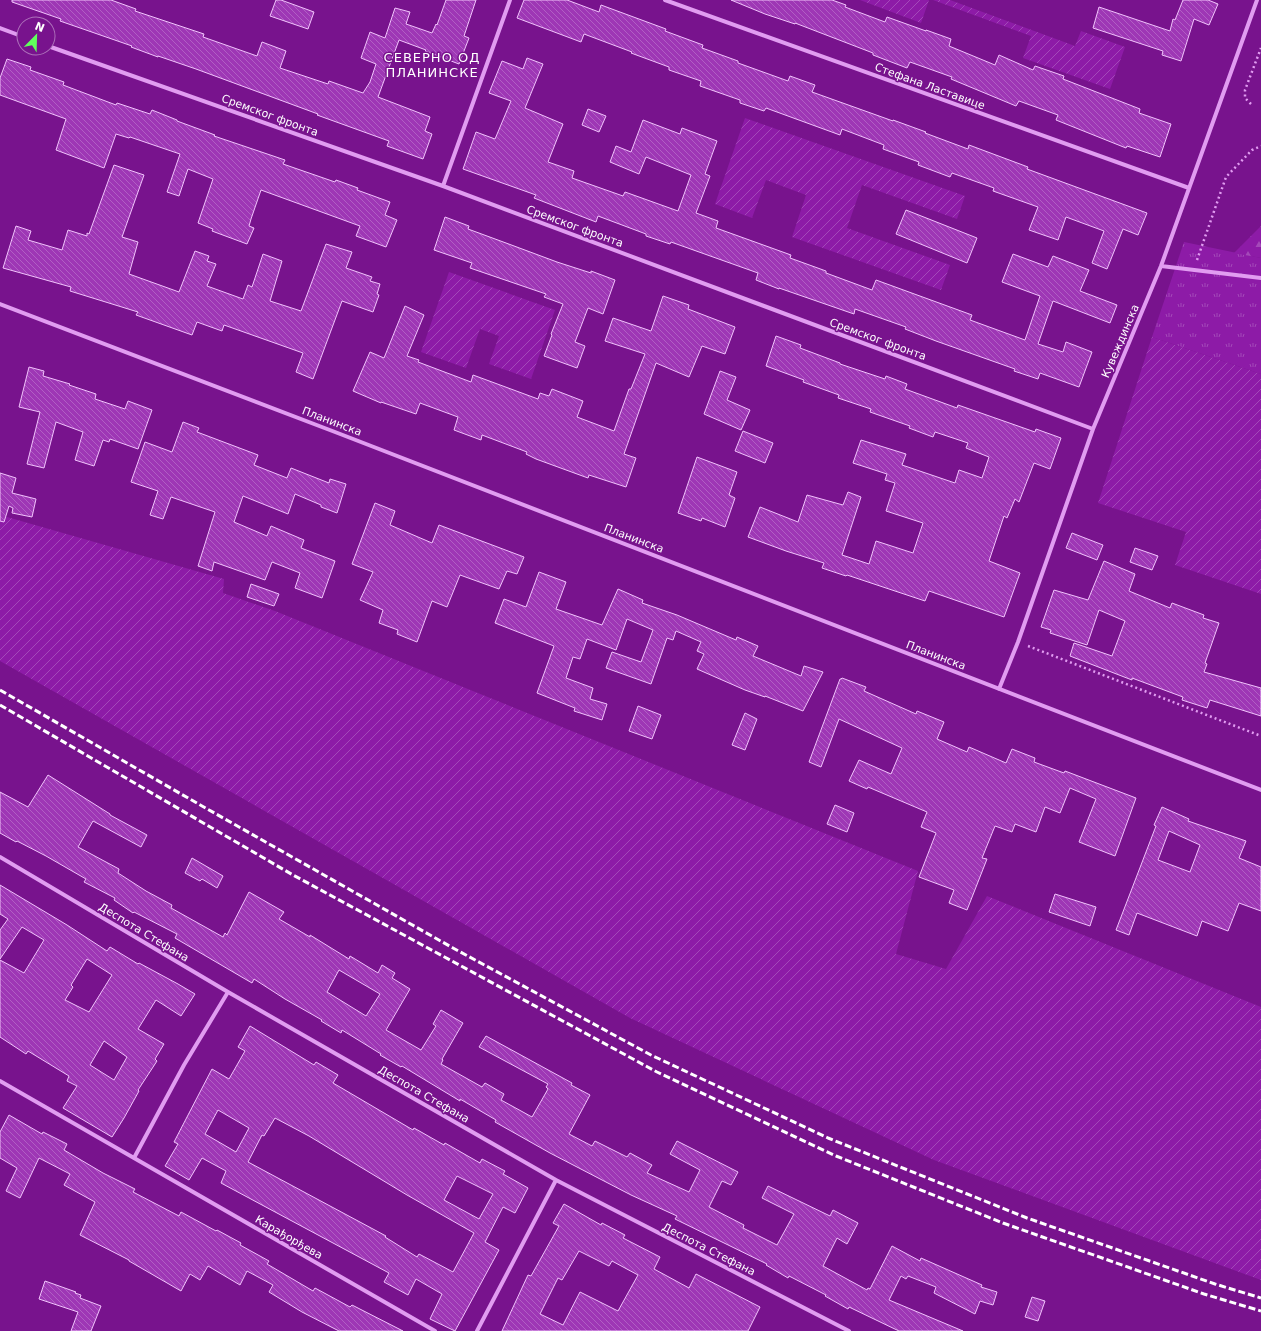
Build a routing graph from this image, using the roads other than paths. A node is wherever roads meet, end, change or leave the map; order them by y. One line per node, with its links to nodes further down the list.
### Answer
1 (510, 0): 7 (street)
2 (665, 0): 8 (street, Стефана Ластавице)
3 (1257, 0): 8 (street, Кувеждинска)
4 (0, 28): 5 (street)
5 (16, 34)
6 (56, 49): 7 (street, Сремског фронта)
7 (443, 186): 12 (street, Сремског фронта)
8 (1189, 188): 9 (street, Кувеждинска)
9 (1161, 266): 10 (street); 12 (street, Кувеждинска)
10 (1261, 278)
11 (0, 304): 13 (street, Планинска)
12 (1093, 429): 13 (street, Кувеждинска)
13 (999, 689): 14 (street, Планинска)
14 (1261, 790)
15 (0, 857): 16 (street, Деспота Стефана)
16 (228, 992): 18 (street); 19 (street, Деспота Стефана)
17 (0, 1081): 18 (street, Карађорђева)
18 (134, 1158): 20 (street, Карађорђева)
19 (556, 1180): 21 (street); 22 (street, Деспота Стефана)
20 (435, 1331)
21 (477, 1331)
22 (849, 1331)

